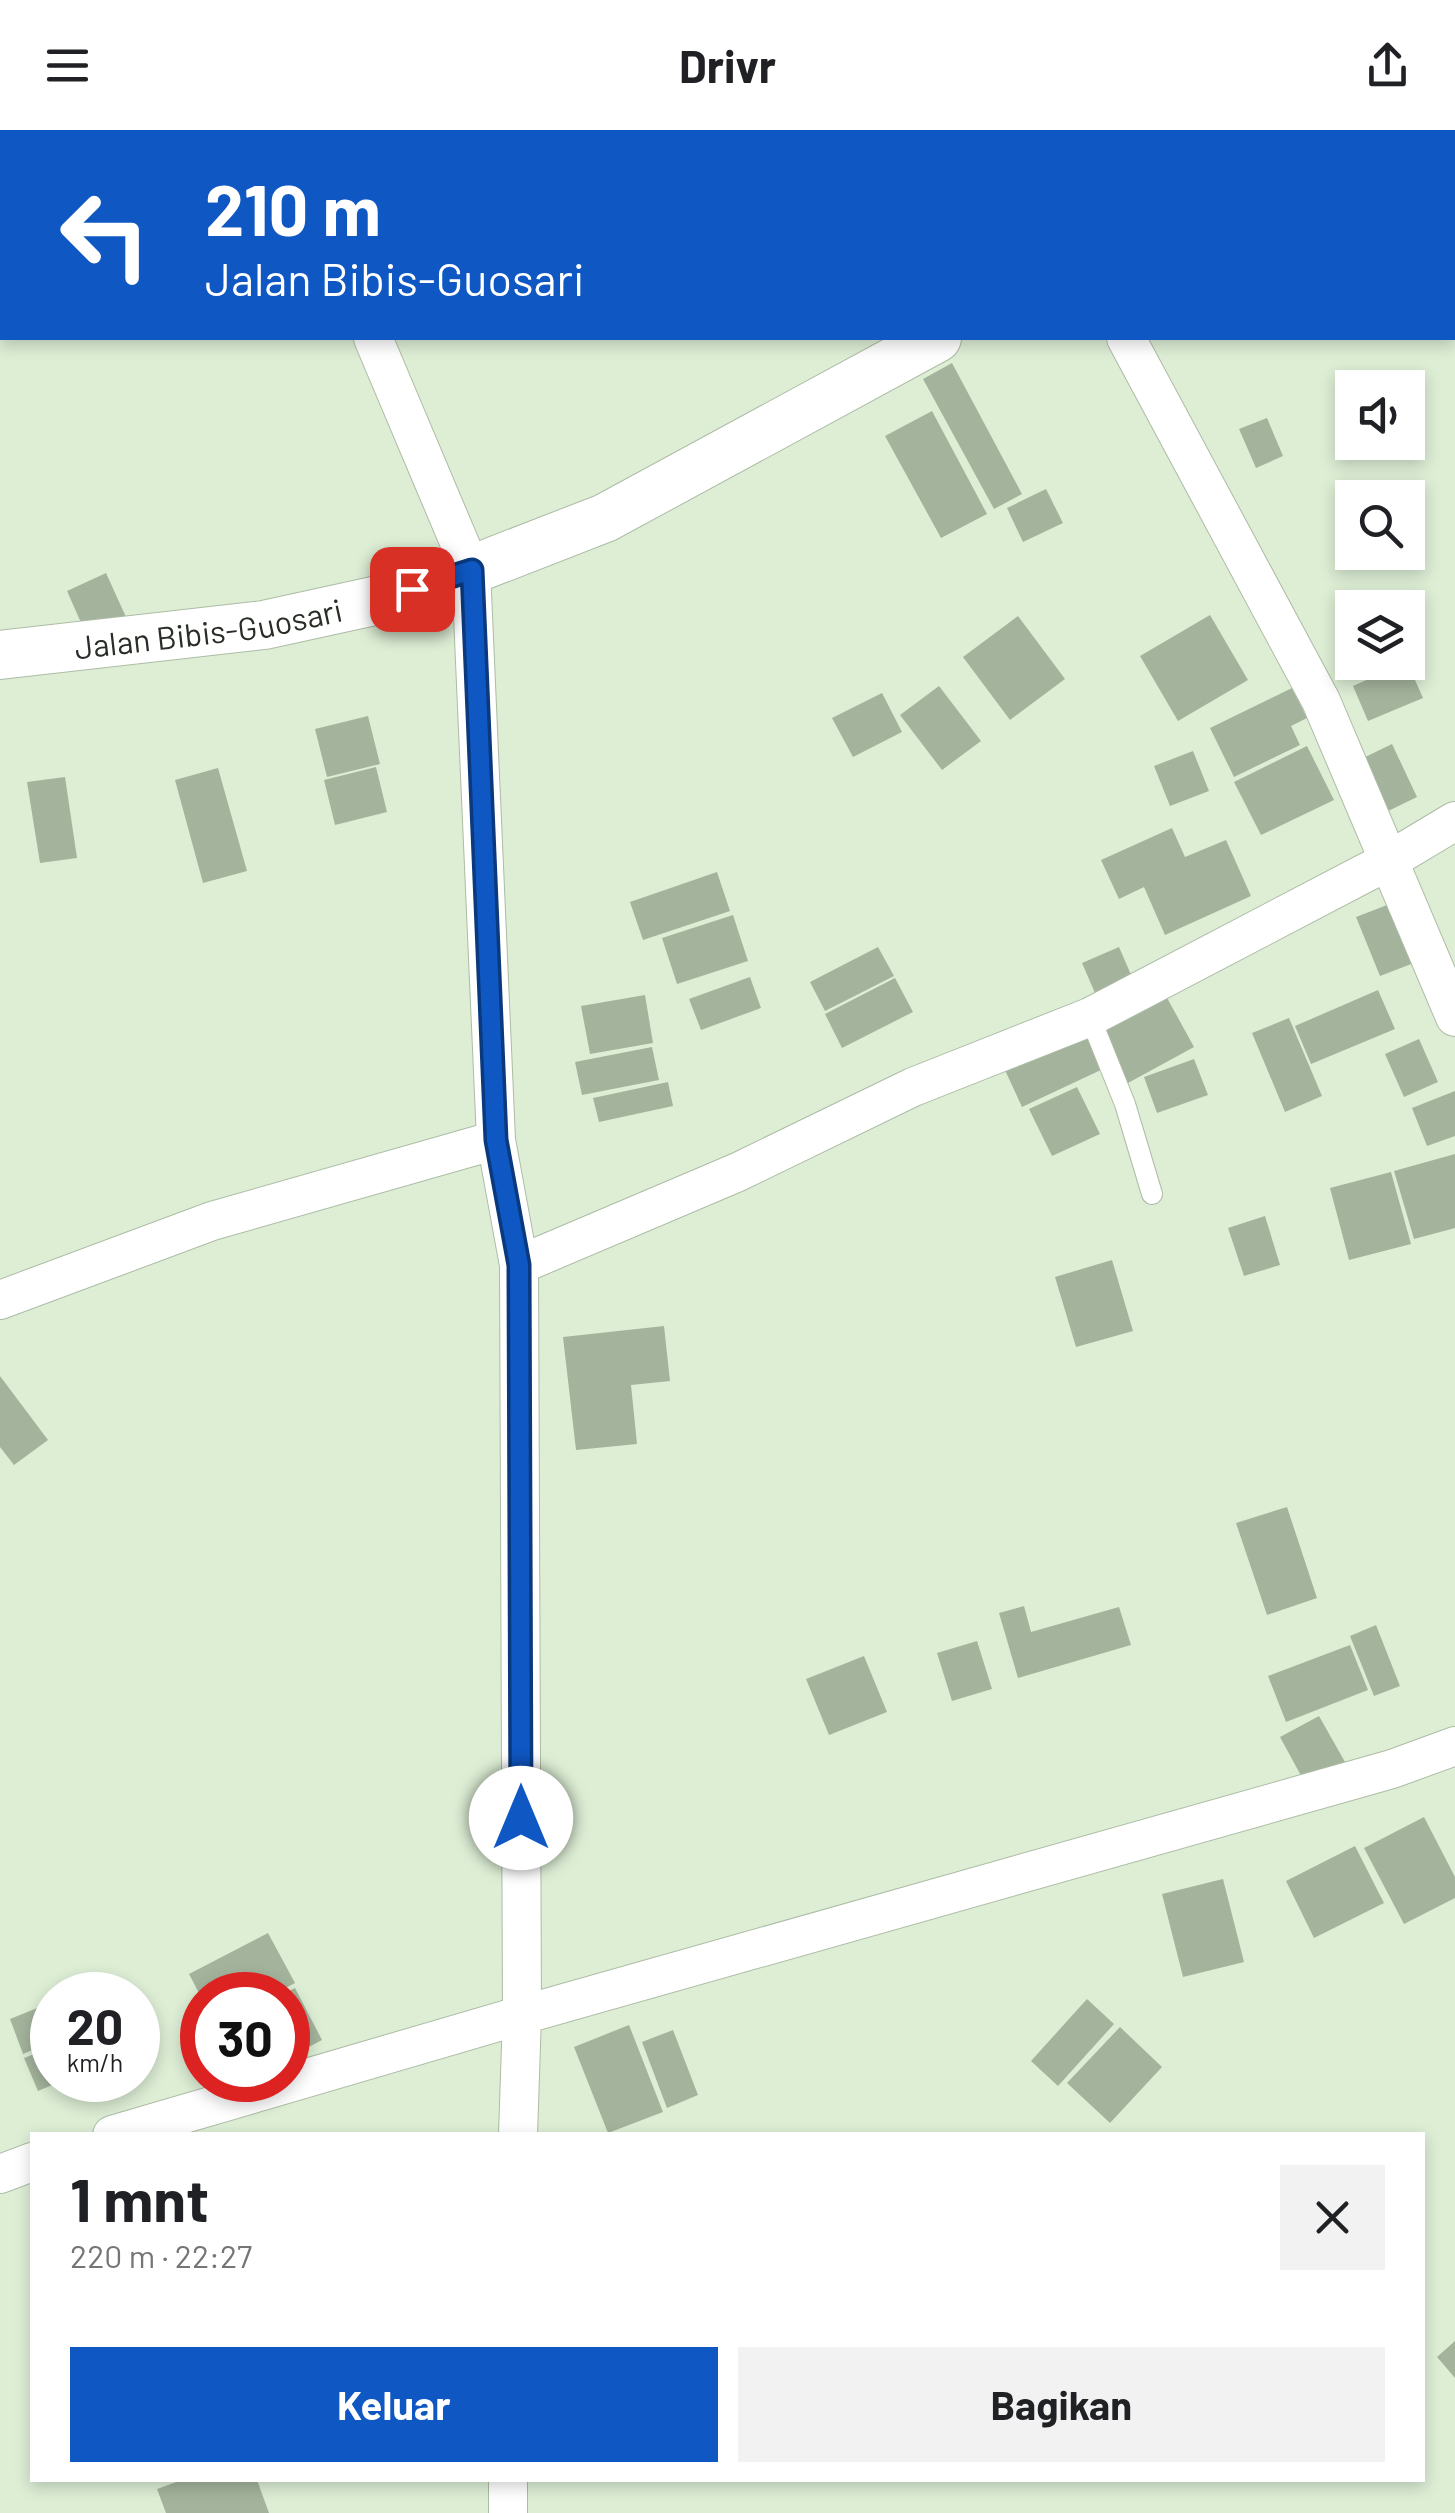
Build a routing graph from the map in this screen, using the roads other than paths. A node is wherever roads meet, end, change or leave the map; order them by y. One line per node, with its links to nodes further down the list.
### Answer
1 (374, 340): 4 (street)
2 (933, 340): 4 (street, Jalan Bibis-Guosari)
3 (1127, 340): 7 (street)
4 (472, 570): 5 (street, Jalan Bibis-Guosari); 10 (street)
5 (0, 655)
6 (1455, 821): 7 (street)
7 (1390, 860): 8 (street); 9 (street)
8 (1090, 1017): 11 (lane); 12 (street)
9 (1455, 1017)
10 (496, 1140): 12 (street); 13 (street)
11 (1152, 1194)
12 (519, 1265): 15 (street)
13 (0, 1300)
14 (1455, 1746): 15 (street)
15 (522, 2015): 16 (street); 17 (street)
16 (122, 2132)
17 (518, 2132)
18 (30, 2163): 19 (street)
19 (0, 2174)
20 (508, 2482): 21 (street)
21 (508, 2513)

